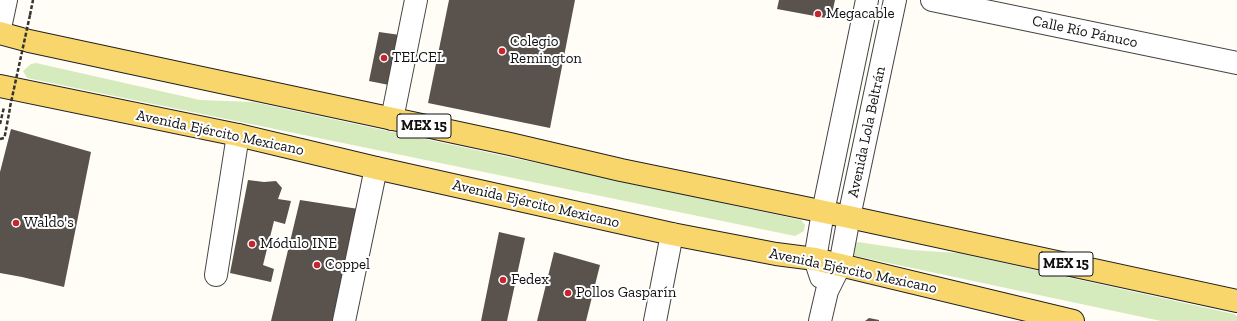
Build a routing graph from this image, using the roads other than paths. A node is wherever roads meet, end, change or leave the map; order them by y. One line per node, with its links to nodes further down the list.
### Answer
1 (6, 0): 6 (street)
2 (416, 0): 10 (street)
3 (867, 0): 13 (street, Avenida Lola Beltrán)
4 (895, 0): 14 (street, Avenida Lola Beltrán)
5 (932, 0): 8 (street, Calle Río Pánuco)
6 (0, 28)
7 (0, 33): 10 (main road, MEX 15)
8 (1237, 63)
9 (0, 86): 11 (main road, Avenida Ejército Mexicano)
10 (392, 119): 13 (main road, MEX 15)
11 (238, 135): 12 (main road, Avenida Ejército Mexicano); 18 (street)
12 (376, 168): 15 (main road, Avenida Ejército Mexicano); 21 (street)
13 (823, 212): 14 (main road, MEX 15); 16 (street, Avenida Lola Beltrán)
14 (849, 217): 17 (street, Avenida Lola Beltrán); 20 (main road, MEX 15)
15 (672, 234): 16 (main road, Avenida Ejército Mexicano); 22 (street)
16 (815, 259): 17 (main road, Avenida Ejército Mexicano); 19 (street)
17 (840, 265): 19 (street, Avenida Lola Beltrán); 24 (main road, Avenida Ejército Mexicano)
18 (216, 275)
19 (827, 291): 23 (street, Avenida Lola Beltrán)
20 (1237, 301)
21 (344, 321)
22 (655, 321)
23 (820, 321)
24 (1073, 321)

